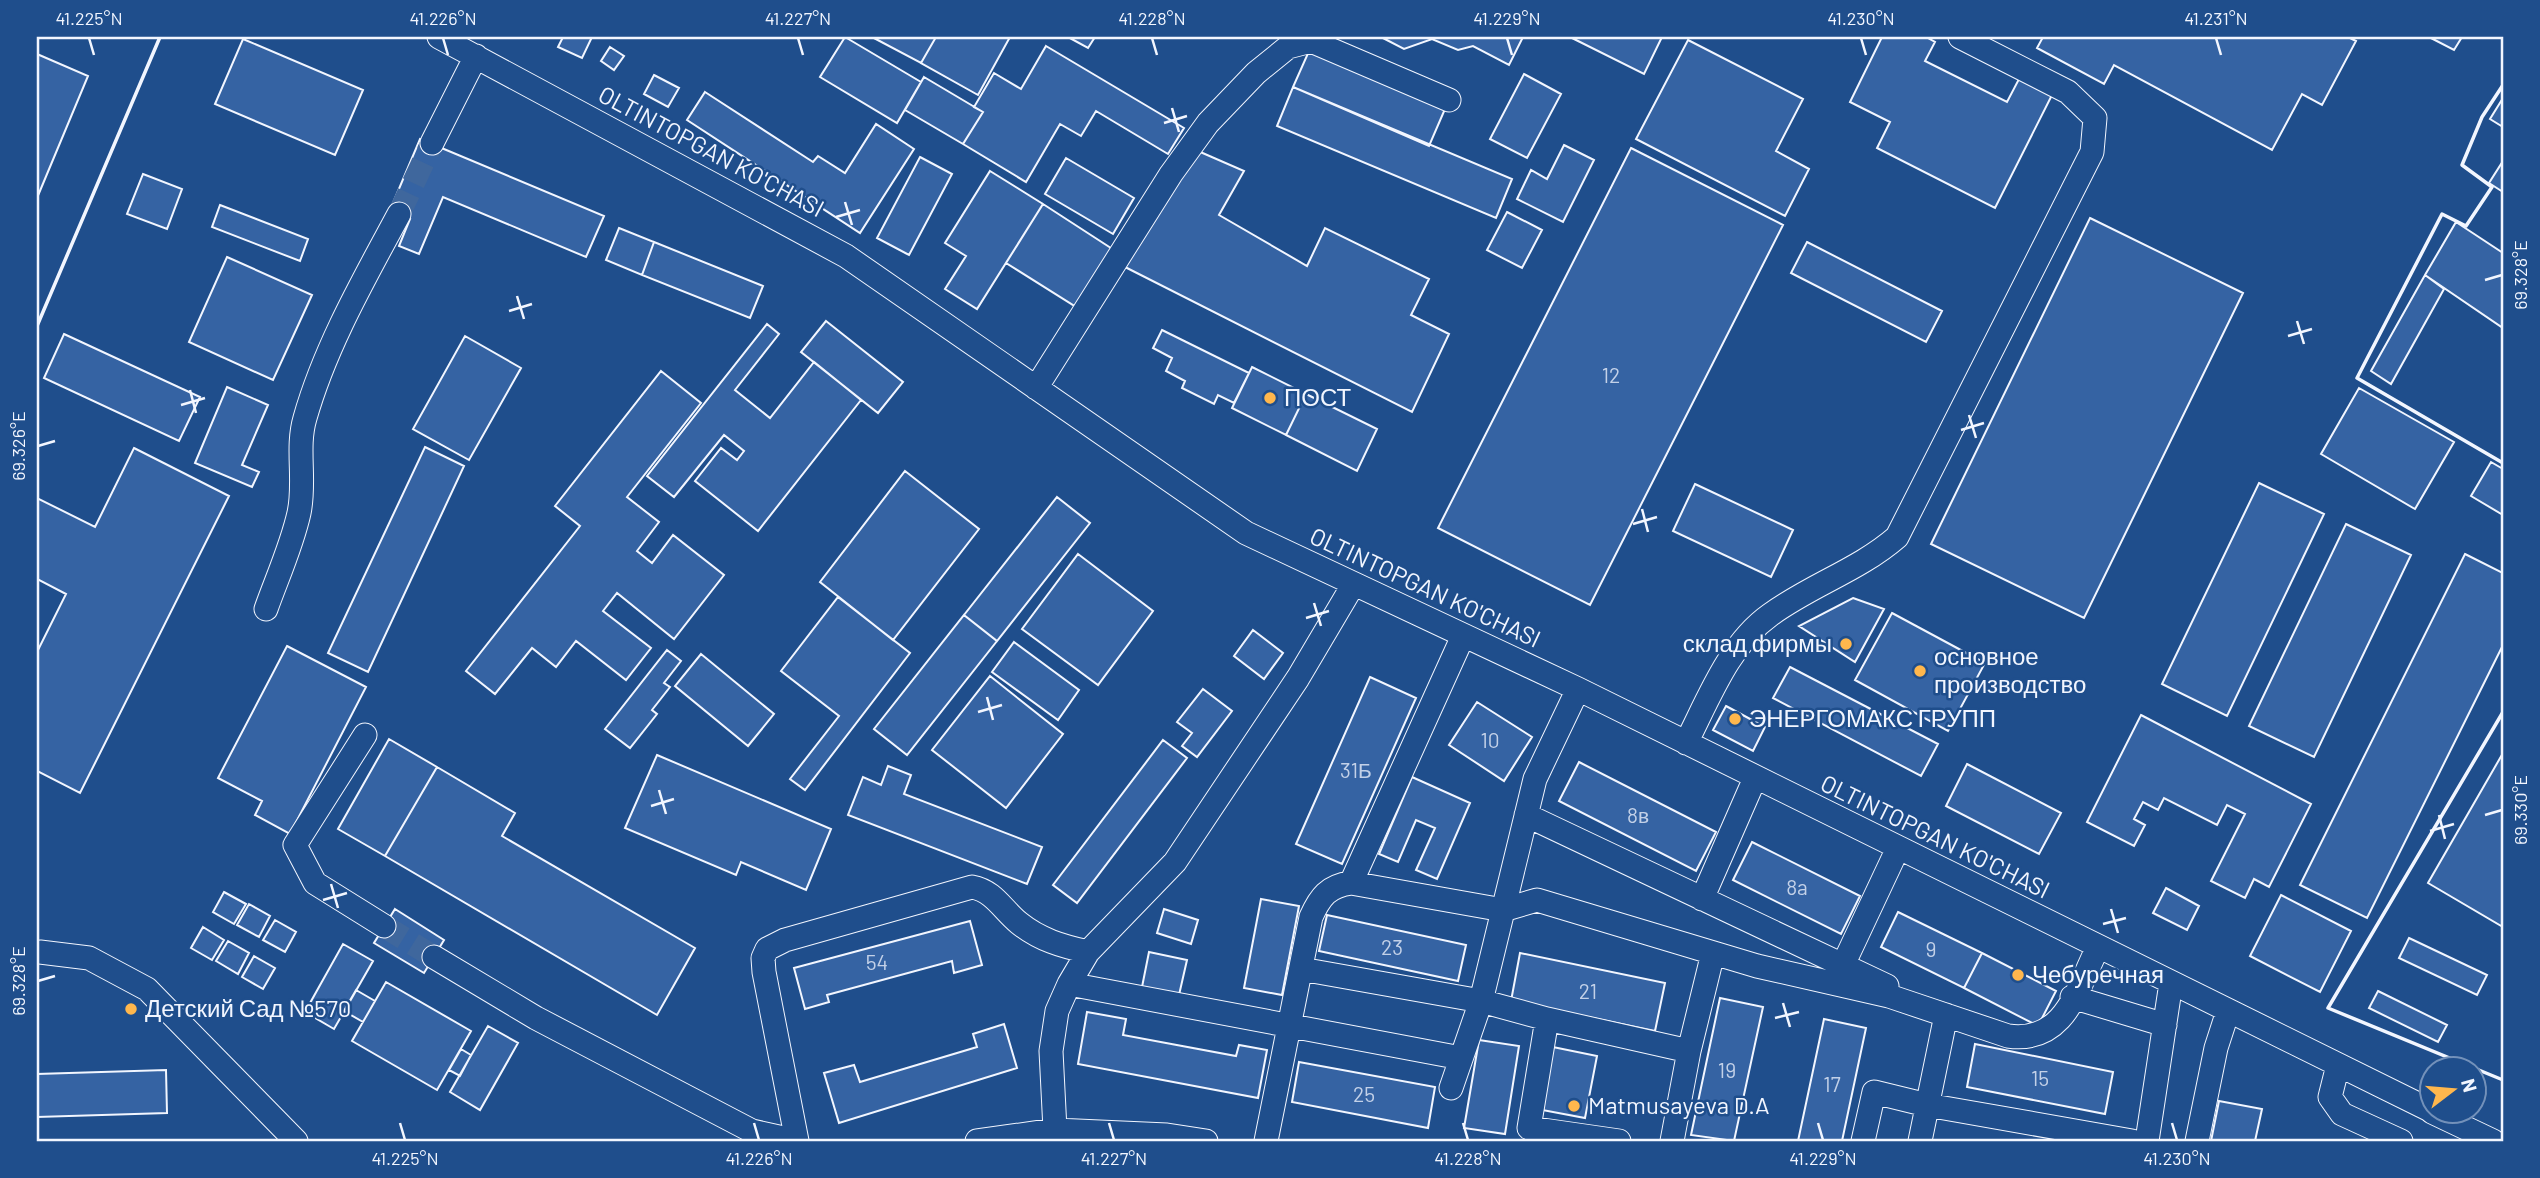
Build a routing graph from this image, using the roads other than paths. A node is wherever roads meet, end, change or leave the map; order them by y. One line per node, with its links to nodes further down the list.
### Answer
1 (439, 37): 3 (street, OLTINTOPGAN KO'CHASI)
2 (1960, 37): 13 (street)
3 (476, 56): 5 (street); 7 (street, OLTINTOPGAN KO'CHASI)
4 (1449, 100): 7 (street)
5 (432, 143)
6 (399, 214): 9 (street)
7 (1036, 388): 8 (street, OLTINTOPGAN KO'CHASI)
8 (1353, 585): 10 (street, OLTINTOPGAN KO'CHASI); 23 (street)
9 (266, 609)
10 (1463, 636): 11 (street, OLTINTOPGAN KO'CHASI); 17 (street)
11 (1578, 690): 13 (street, OLTINTOPGAN KO'CHASI); 15 (street)
12 (365, 736): 20 (street)
13 (1686, 743): 14 (street, OLTINTOPGAN KO'CHASI)
14 (1755, 778): 16 (street, OLTINTOPGAN KO'CHASI); 18 (street)
15 (1526, 815): 18 (street); 19 (street)
16 (1898, 848): 21 (street, OLTINTOPGAN KO'CHASI); 26 (street)
17 (1351, 883): 19 (street); 27 (street)
18 (1702, 899): 26 (street)
19 (1503, 910): 24 (street); 32 (street)
20 (384, 926)
21 (2098, 947): 28 (street, OLTINTOPGAN KO'CHASI); 31 (street)
22 (40, 952): 46 (street)
23 (1088, 952): 29 (street); 47 (street)
24 (1713, 953): 30 (street); 38 (street)
25 (434, 957): 47 (street)
26 (1843, 965): 30 (street)
27 (1301, 969): 32 (street); 37 (street)
28 (2171, 983): 33 (street, OLTINTOPGAN KO'CHASI); 36 (street)
29 (1069, 984): 37 (street); 45 (street)
30 (1889, 996): 34 (street)
31 (2073, 997): 34 (street); 36 (street)
32 (1481, 1001): 35 (street); 39 (street)
33 (2228, 1011): 40 (street, OLTINTOPGAN KO'CHASI); 57 (street)
34 (1946, 1015): 43 (street)
35 (1547, 1019): 38 (street); 51 (street)
36 (2165, 1026): 56 (street)
37 (1289, 1027): 39 (street); 50 (street)
38 (1689, 1051): 52 (street)
39 (1461, 1058): 41 (street)
40 (2338, 1065): 42 (street, OLTINTOPGAN KO'CHASI); 58 (street)
41 (1451, 1088)
42 (2418, 1104)
43 (1927, 1105): 53 (street); 54 (street); 55 (street)
44 (2462, 1126): 59 (street, OLTINTOPGAN KO'CHASI)
45 (1056, 1136): 48 (street); 49 (street)
46 (296, 1141)
47 (797, 1141)
48 (977, 1141)
49 (1206, 1141)
50 (1266, 1141)
51 (1619, 1141)
52 (1672, 1141)
53 (1863, 1141)
54 (1920, 1141)
55 (2132, 1141)
56 (2147, 1141)
57 (2197, 1141)
58 (2400, 1141)
59 (2493, 1141)

